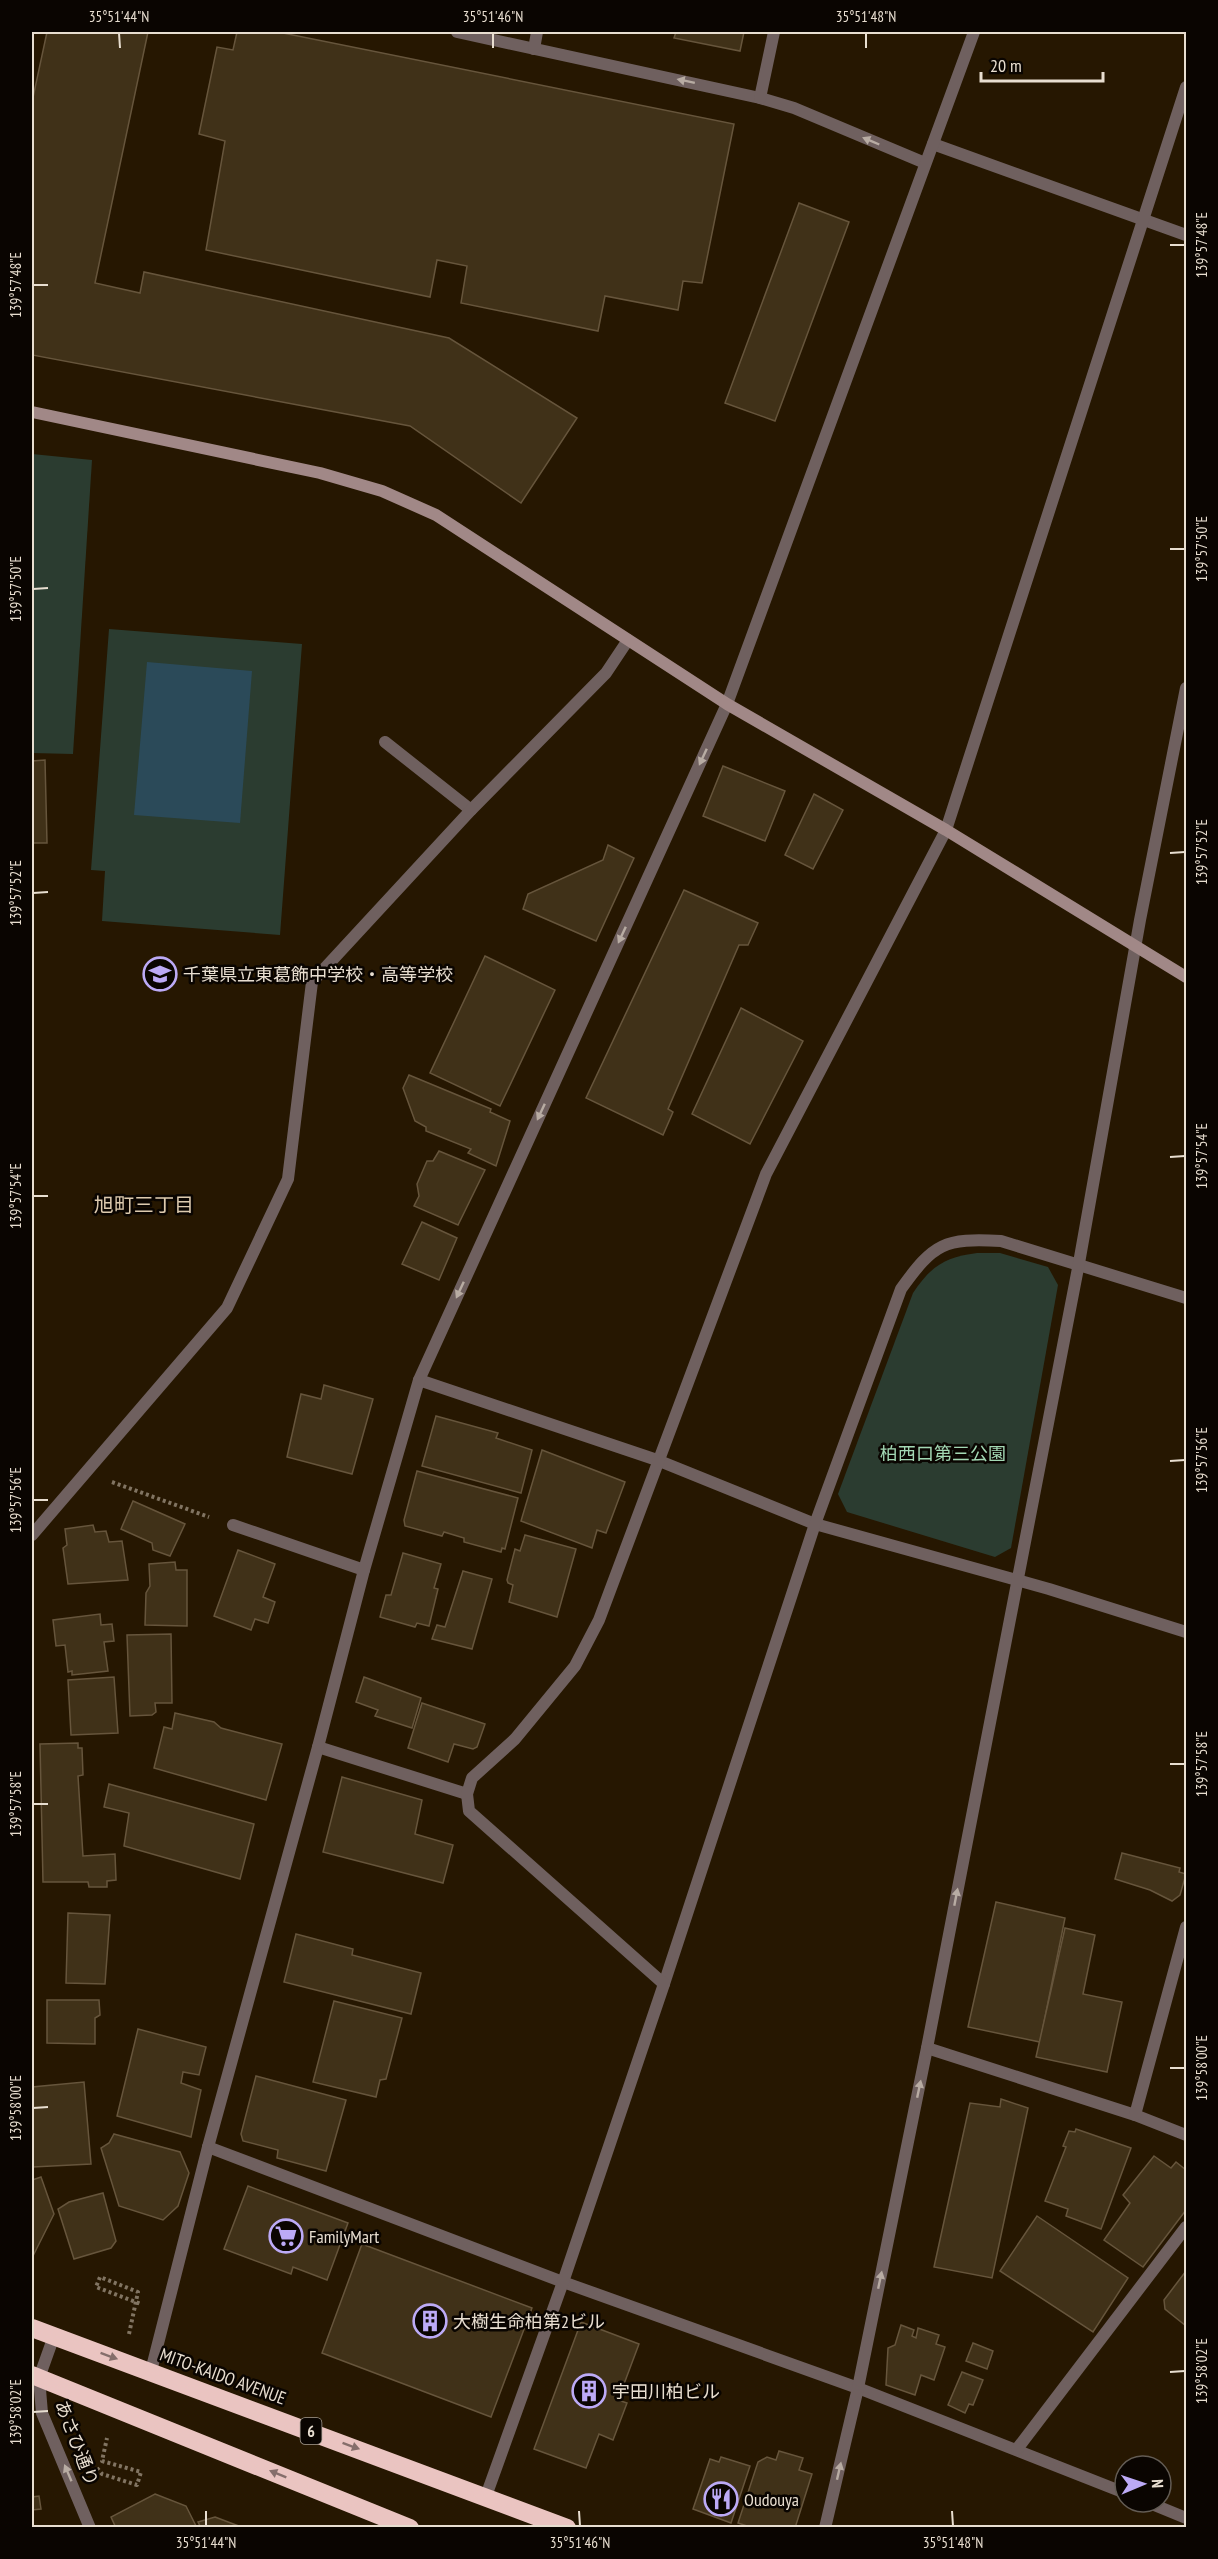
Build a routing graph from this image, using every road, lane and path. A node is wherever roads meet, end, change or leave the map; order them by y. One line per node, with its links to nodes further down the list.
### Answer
1 (462, 32): 5 (street)
2 (537, 32): 5 (street)
3 (774, 32): 7 (street)
4 (974, 32): 8 (street)
5 (534, 49): 7 (street, one-way to 5)
6 (1186, 87): 10 (street)
7 (760, 98): 9 (street, one-way to 7)
8 (933, 144): 9 (street); 10 (street)
9 (925, 164): 15 (street)
10 (1144, 219): 11 (street); 18 (street)
11 (1186, 235)
12 (32, 412): 13 (street)
13 (628, 640): 15 (street); 17 (street)
14 (1186, 688): 19 (street)
15 (727, 704): 18 (street); 23 (street, one-way to 23)
16 (385, 742): 17 (street)
17 (471, 810): 25 (street)
18 (946, 830): 19 (street); 24 (street)
19 (1135, 947): 20 (street); 21 (street)
20 (1186, 977)
21 (1078, 1263): 22 (street); 26 (street); 30 (street)
22 (1186, 1298)
23 (419, 1380): 24 (street); 29 (street)
24 (657, 1460): 26 (street); 33 (street)
25 (84, 1472): 27 (path); 28 (street)
26 (815, 1524): 30 (street); 35 (street)
27 (232, 1525): 29 (street)
28 (32, 1535)
29 (364, 1570): 32 (street)
30 (1017, 1579): 31 (street); 36 (street, one-way to 30)
31 (1186, 1632)
32 (318, 1747): 33 (street); 39 (street)
33 (467, 1794): 35 (street)
34 (1186, 1927): 37 (street)
35 (664, 1984): 41 (street)
36 (927, 2048): 37 (street); 48 (street, one-way to 36)
37 (1135, 2115): 38 (street)
38 (1186, 2135)
39 (208, 2147): 41 (street); 46 (street)
40 (1186, 2226): 49 (street)
41 (563, 2282): 48 (street); 53 (street)
42 (138, 2292): 43 (path)
43 (141, 2304)
44 (32, 2328): 45 (highway, MITO-KAIDO AVENUE / 6)
45 (54, 2337): 46 (highway, MITO-KAIDO AVENUE / 6, one-way to 46); 47 (street, あさひ通り)
46 (151, 2371): 53 (highway, MITO-KAIDO AVENUE / 6, one-way to 53)
47 (35, 2377): 54 (street, あさひ通り, one-way to 47); 55 (highway, one-way to 47)
48 (858, 2388): 49 (street); 57 (street, one-way to 48)
49 (1017, 2449): 52 (street)
50 (102, 2461): 51 (path)
51 (102, 2474)
52 (1113, 2488)
53 (486, 2496): 56 (highway, MITO-KAIDO AVENUE / 6)
54 (90, 2528)
55 (410, 2528)
56 (567, 2528)
57 (825, 2528)

